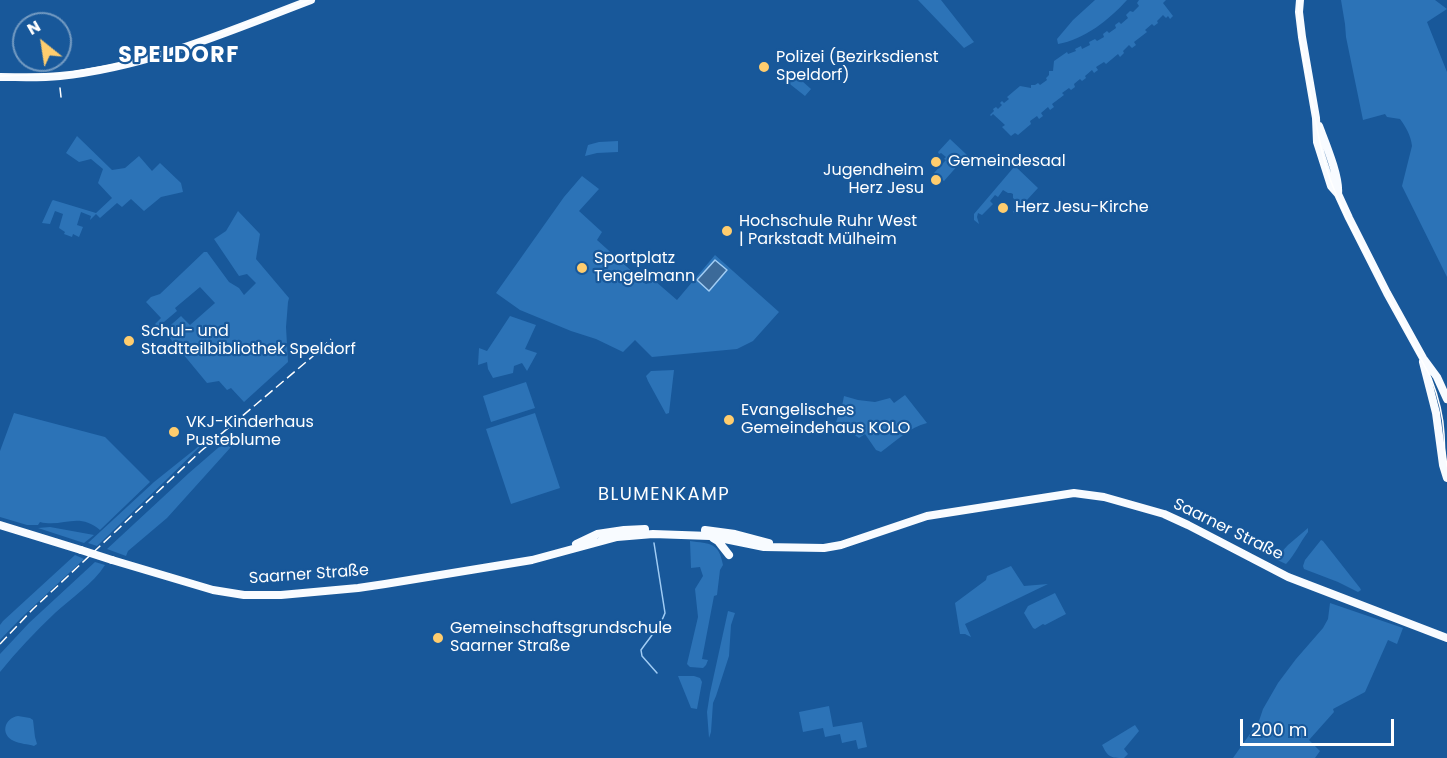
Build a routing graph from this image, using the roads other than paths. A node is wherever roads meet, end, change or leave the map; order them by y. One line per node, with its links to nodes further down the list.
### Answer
1 (311, 0): 3 (main road)
2 (1300, 0): 4 (main road)
3 (0, 77)
4 (1423, 358): 5 (main road); 6 (main road)
5 (1447, 399)
6 (1447, 478)
7 (0, 525): 10 (main road, Saarner Straße, bridge)
8 (710, 536): 9 (main road, Saarner Straße); 10 (main road, Saarner Straße); 11 (main road)
9 (777, 546): 10 (main road, Saarner Straße); 12 (main road, Saarner Straße)
10 (556, 552)
11 (729, 555)
12 (1447, 638)

